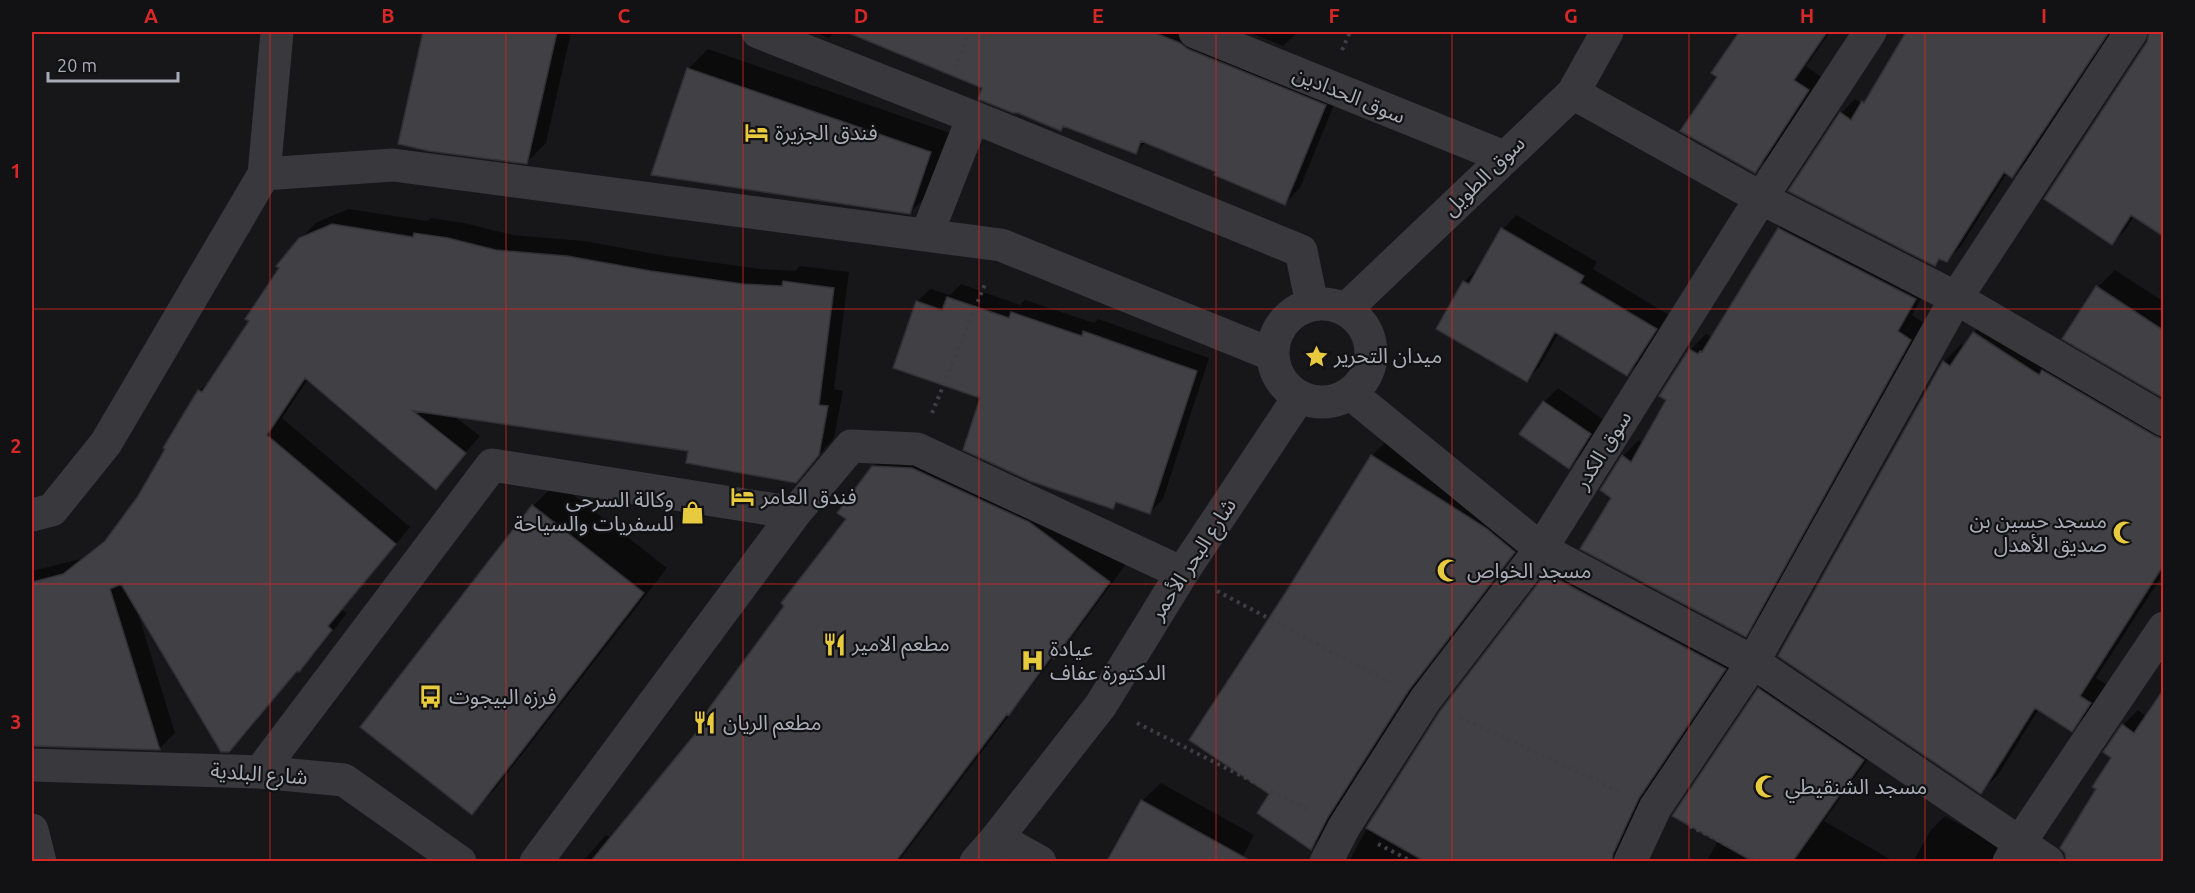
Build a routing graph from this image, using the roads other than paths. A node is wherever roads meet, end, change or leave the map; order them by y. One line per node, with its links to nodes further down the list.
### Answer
1 (277, 32): 10 (street)
2 (758, 32): 8 (street)
3 (1195, 32): 9 (street, سوق الحدادين)
4 (1607, 32): 7 (street, سوق الطويل)
5 (1870, 32): 11 (street, سوق الكدر)
6 (2130, 32): 13 (street)
7 (1573, 93): 9 (street, سوق الطويل); 11 (street)
8 (973, 117): 12 (street); 14 (street)
9 (1504, 157): 15 (street, سوق الطويل)
10 (264, 174): 12 (street); 21 (street)
11 (1761, 198): 13 (street); 22 (street, سوق الكدر)
12 (927, 234): 16 (street)
13 (1956, 298): 19 (street); 25 (street)
14 (1312, 304): 15 (street); 16 (street)
15 (1346, 309): 17 (street)
16 (1273, 355): 18 (street)
17 (1351, 394): 18 (street); 22 (street)
18 (1299, 397): 23 (street, شارع البحر الأحمر)
19 (2163, 420)
20 (795, 513): 23 (street); 27 (street); 33 (street)
21 (32, 514)
22 (1541, 549): 25 (street); 35 (street, سوق الكدر)
23 (1182, 573): 29 (street, شارع البحر الأحمر)
24 (2163, 628): 30 (street)
25 (1753, 662): 30 (street); 36 (street)
26 (32, 765): 27 (street, شارع البلدية)
27 (260, 772): 32 (street, شارع البلدية)
28 (32, 830): 31 (street)
29 (986, 850): 34 (street)
30 (2014, 852): 37 (street)
31 (39, 861)
32 (460, 861)
33 (536, 861)
34 (1040, 861)
35 (1326, 861)
36 (1630, 861)
37 (2048, 861)

